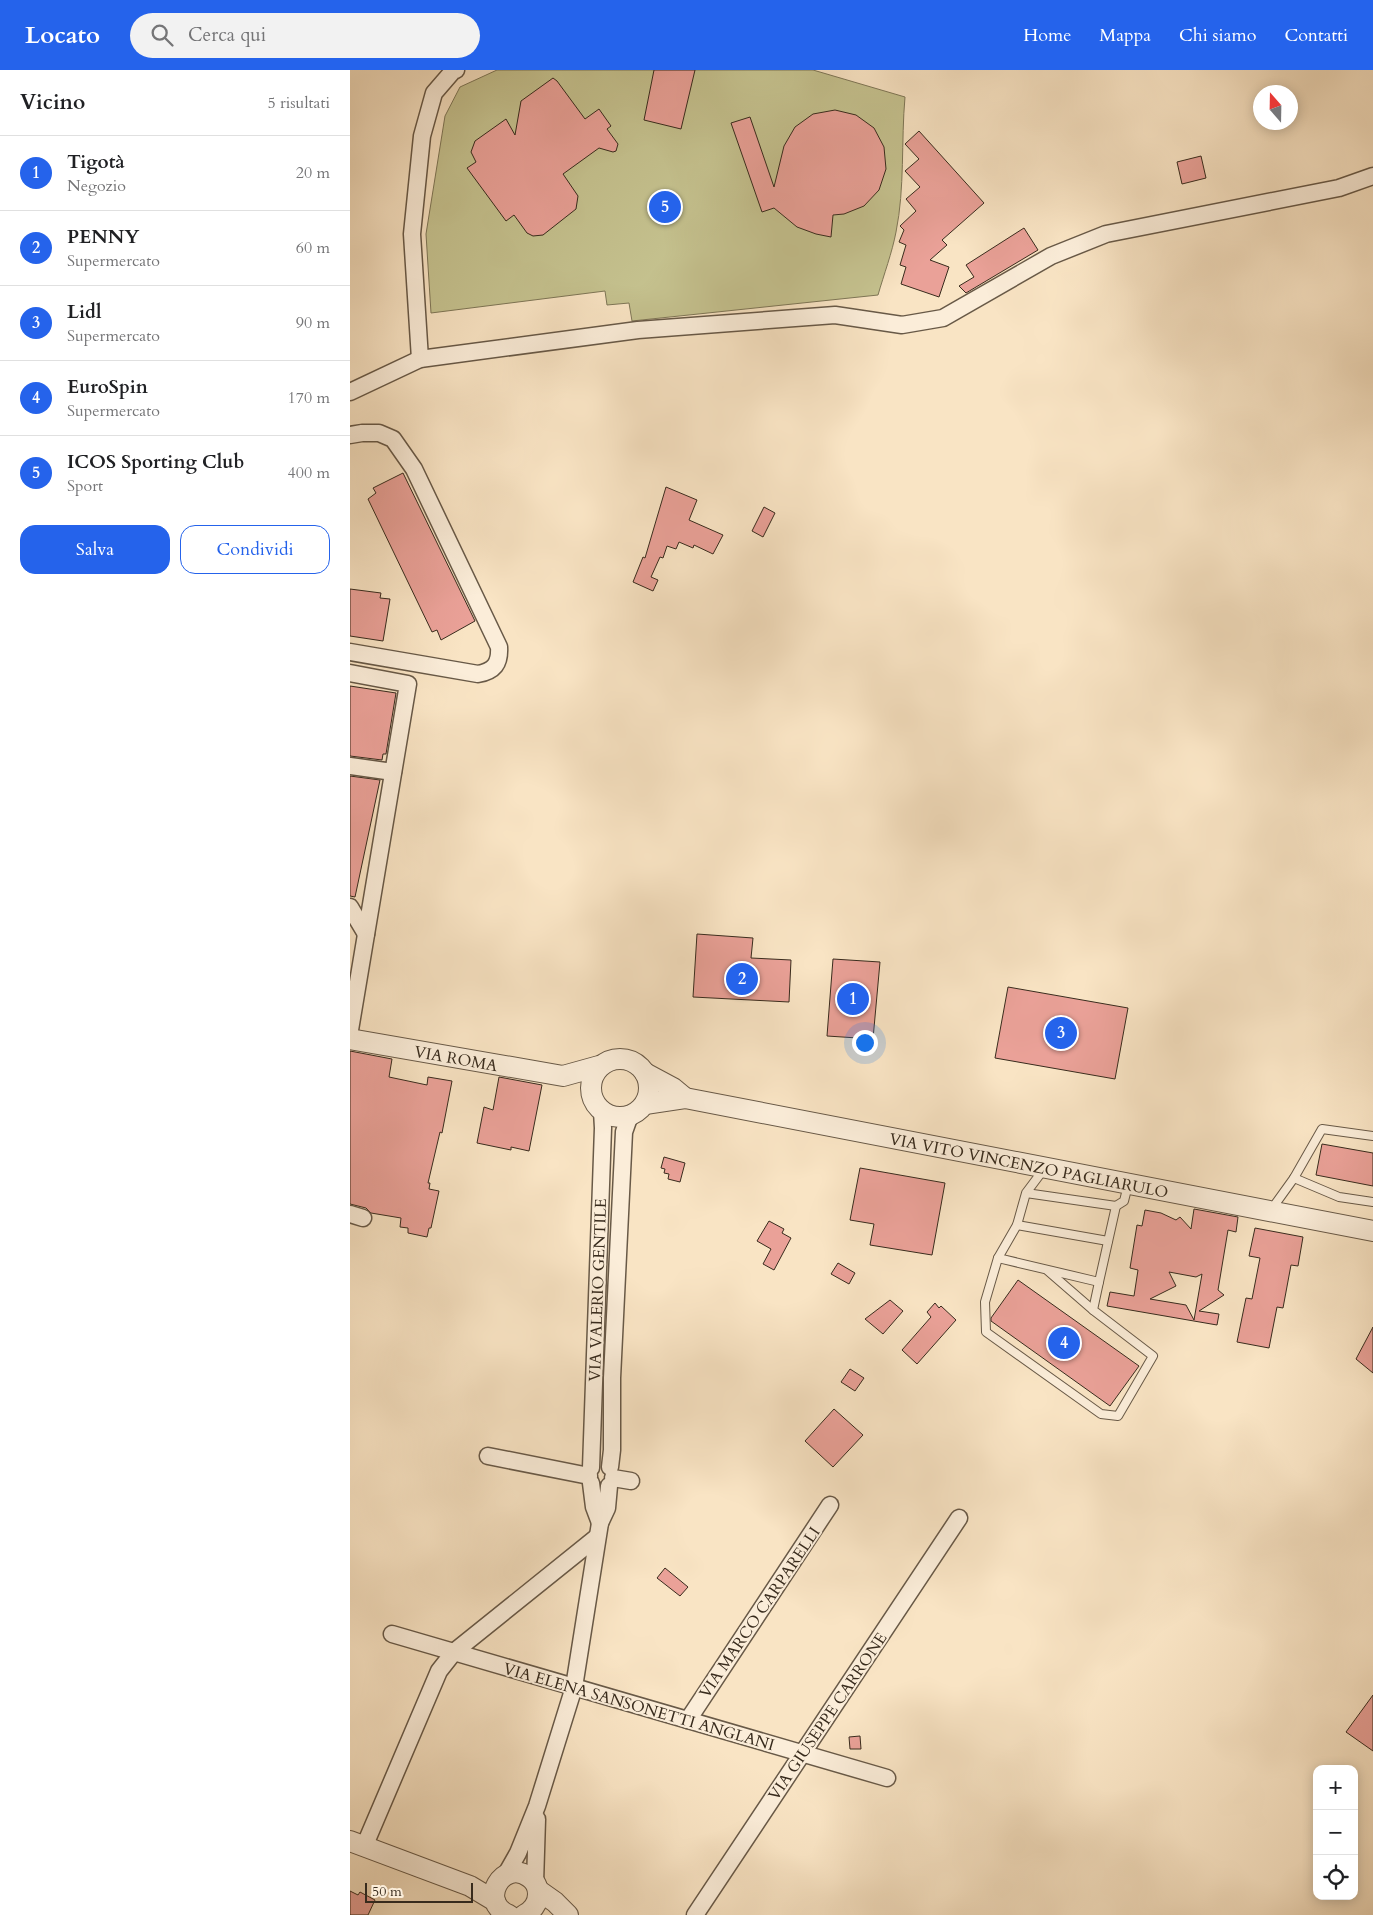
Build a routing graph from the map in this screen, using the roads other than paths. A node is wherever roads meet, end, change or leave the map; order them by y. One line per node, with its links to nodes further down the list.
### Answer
1 (456, 70): 3 (street)
2 (1373, 176): 3 (street)
3 (420, 359): 4 (street)
4 (350, 392)
5 (350, 435): 6 (street)
6 (350, 652)
7 (350, 673): 9 (street)
8 (350, 766): 9 (street)
9 (393, 772): 11 (street)
10 (350, 907): 11 (street)
11 (366, 934): 12 (street)
12 (356, 962): 13 (street)
13 (350, 1030)
14 (350, 1039): 17 (street, VIA ROMA)
15 (599, 1066): 16 (street); 17 (street, VIA ROMA); 19 (street)
16 (646, 1073): 18 (street, VIA VITO VINCENZO PAGLIARULO); 20 (street)
17 (563, 1076): 19 (street, VIA ROMA)
18 (685, 1098): 20 (street, VIA VITO VINCENZO PAGLIARULO); 22 (street, VIA VITO VINCENZO PAGLIARULO)
19 (596, 1103): 20 (street); 37 (street, VIA VALERIO GENTILE)
20 (637, 1110): 38 (street, VIA VALERIO GENTILE)
21 (1373, 1136): 23 (lane)
22 (1046, 1168): 24 (street, VIA VITO VINCENZO PAGLIARULO); 25 (lane)
23 (1294, 1178): 26 (lane); 28 (lane)
24 (1128, 1184): 27 (lane); 28 (street, VIA VITO VINCENZO PAGLIARULO)
25 (1026, 1193): 27 (lane); 29 (lane)
26 (1373, 1202)
27 (1116, 1206): 31 (lane)
28 (1269, 1211): 30 (street, VIA VITO VINCENZO PAGLIARULO)
29 (1017, 1225): 31 (lane); 32 (lane)
30 (1373, 1231)
31 (1108, 1241): 34 (lane)
32 (998, 1258): 33 (lane); 35 (lane)
33 (1047, 1270): 34 (lane); 35 (lane)
34 (1099, 1282): 35 (lane)
35 (1093, 1310)
36 (488, 1456): 37 (street)
37 (590, 1476): 38 (street); 38 (street); 42 (street, VIA VALERIO GENTILE)
38 (611, 1477): 39 (street); 42 (street, VIA VALERIO GENTILE)
39 (631, 1481)
40 (830, 1505): 46 (street, VIA MARCO CARPARELLI)
41 (959, 1518): 47 (street, VIA GIUSEPPE CARRONE)
42 (598, 1530): 44 (street); 45 (street, VIA VALERIO GENTILE)
43 (392, 1634): 44 (street, VIA ELENA SANSONETTI ANGLANI)
44 (454, 1652): 45 (street, VIA ELENA SANSONETTI ANGLANI); 50 (street)
45 (574, 1687): 46 (street, VIA ELENA SANSONETTI ANGLANI); 49 (street, VIA VALERIO GENTILE)
46 (688, 1720): 47 (street, VIA ELENA SANSONETTI ANGLANI)
47 (803, 1754): 48 (street, VIA ELENA SANSONETTI ANGLANI); 56 (street, VIA GIUSEPPE CARRONE)
48 (887, 1778)
49 (537, 1806): 51 (street, VIA VALERIO GENTILE); 53 (street, VIA VALERIO GENTILE)
50 (357, 1844): 52 (street)
51 (502, 1878): 52 (street); 53 (street); 54 (street)
52 (470, 1886): 54 (street)
53 (537, 1887): 54 (street); 55 (street)
54 (511, 1912)
55 (568, 1915)
56 (695, 1915)

